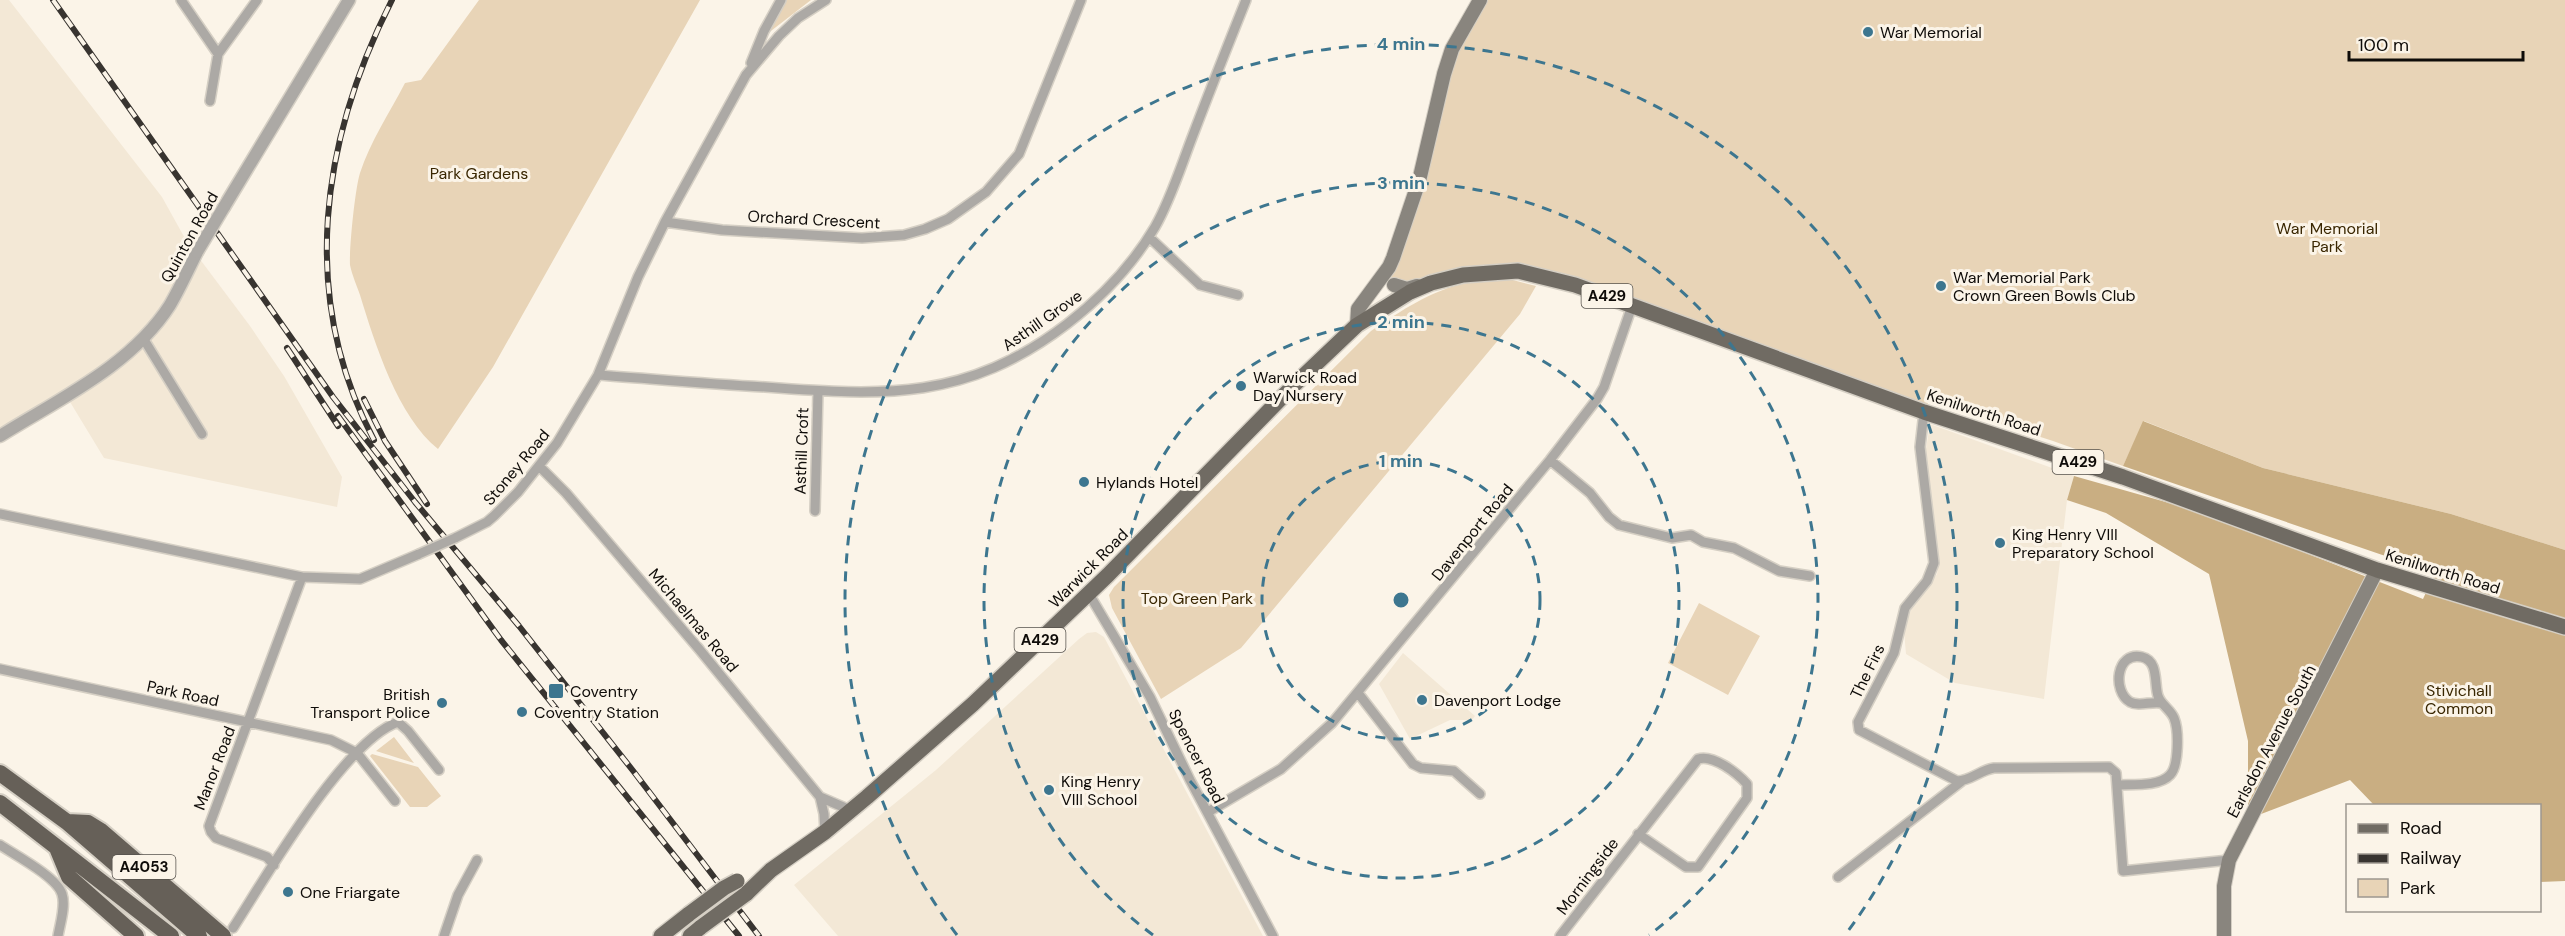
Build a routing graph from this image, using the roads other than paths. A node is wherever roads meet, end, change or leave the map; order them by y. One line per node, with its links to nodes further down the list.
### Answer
1 (181, 0): 9 (street)
2 (257, 0): 9 (street)
3 (349, 0): 21 (street, Quinton Road, bridge)
4 (781, 0): 10 (street, Stoney Road)
5 (826, 0): 10 (street, Stoney Road)
6 (1081, 0): 12 (street, Orchard Crescent)
7 (1246, 0): 13 (street, Asthill Grove)
8 (1480, 0): 14 (main road)
9 (218, 54): 11 (street)
10 (746, 75): 12 (street, Stoney Road)
11 (210, 101)
12 (665, 222): 22 (street, Stoney Road)
13 (1149, 237): 17 (street); 23 (street, Asthill Grove)
14 (1389, 267): 16 (main road); 20 (main road)
15 (1431, 283): 16 (main road); 18 (main road, Kenilworth Road / A429); 19 (main road, Kenilworth Road / A429)
16 (1394, 285): 18 (main road)
17 (1238, 295)
18 (1393, 303): 20 (main road, Warwick Road / A429)
19 (1632, 306): 24 (main road, Kenilworth Road / A429); 27 (street, Davenport Road)
20 (1357, 325): 34 (main road, Warwick Road / A429)
21 (142, 338): 25 (street); 26 (street, Quinton Road)
22 (598, 375): 23 (street, Asthill Grove); 28 (street, Stoney Road)
23 (818, 391): 29 (street, Asthill Croft)
24 (1924, 412): 31 (main road, Kenilworth Road / A429); 43 (street, The Firs)
25 (202, 434)
26 (0, 436)
27 (1550, 460): 32 (street); 37 (street, Davenport Road)
28 (539, 466): 33 (street, Stoney Road, bridge); 46 (street, Michaelmas Road)
29 (815, 511)
30 (0, 514): 33 (street, Stoney Road)
31 (2378, 570): 35 (main road, Kenilworth Road / A429); 56 (main road, Earlsdon Avenue South)
32 (1810, 576)
33 (302, 577): 39 (street, Manor Road)
34 (1089, 594): 49 (main road, Warwick Road / A429); 50 (street, Spencer Road)
35 (2565, 627)
36 (0, 669): 39 (street, Park Road)
37 (1358, 693): 45 (street); 50 (street, Davenport Road)
38 (2161, 703): 38 (street); 44 (street)
39 (248, 722): 40 (street, Park Road); 57 (street, Manor Road)
40 (357, 753): 41 (street); 47 (street); 57 (street)
41 (440, 770)
42 (0, 773): 61 (highway, A4053)
43 (1962, 781): 44 (street); 58 (street)
44 (2117, 785): 56 (street)
45 (1480, 794)
46 (820, 797): 49 (street, Michaelmas Road); 51 (street)
47 (395, 801)
48 (2, 807): 54 (highway, A4053)
49 (850, 810): 51 (main road, Warwick Road / A429)
50 (1208, 812): 67 (street, Spencer Road)
51 (825, 832): 59 (main road, Warwick Road / A429)
52 (1638, 834): 52 (street, Morningside); 68 (street, Morningside)
53 (0, 845): 62 (street)
54 (56, 847): 63 (highway); 64 (highway, A4053)
55 (477, 860): 65 (street)
56 (2229, 860): 69 (main road, Earlsdon Avenue South)
57 (274, 865): 61 (street)
58 (1838, 877)
59 (742, 887): 60 (main road, Warwick Road / A429, bridge); 66 (main road, Warwick Road / A429, bridge)
60 (696, 932)
61 (220, 933)
62 (58, 936)
63 (136, 936)
64 (171, 936)
65 (444, 936)
66 (661, 936)
67 (1273, 936)
68 (1560, 936)
69 (2224, 936)

